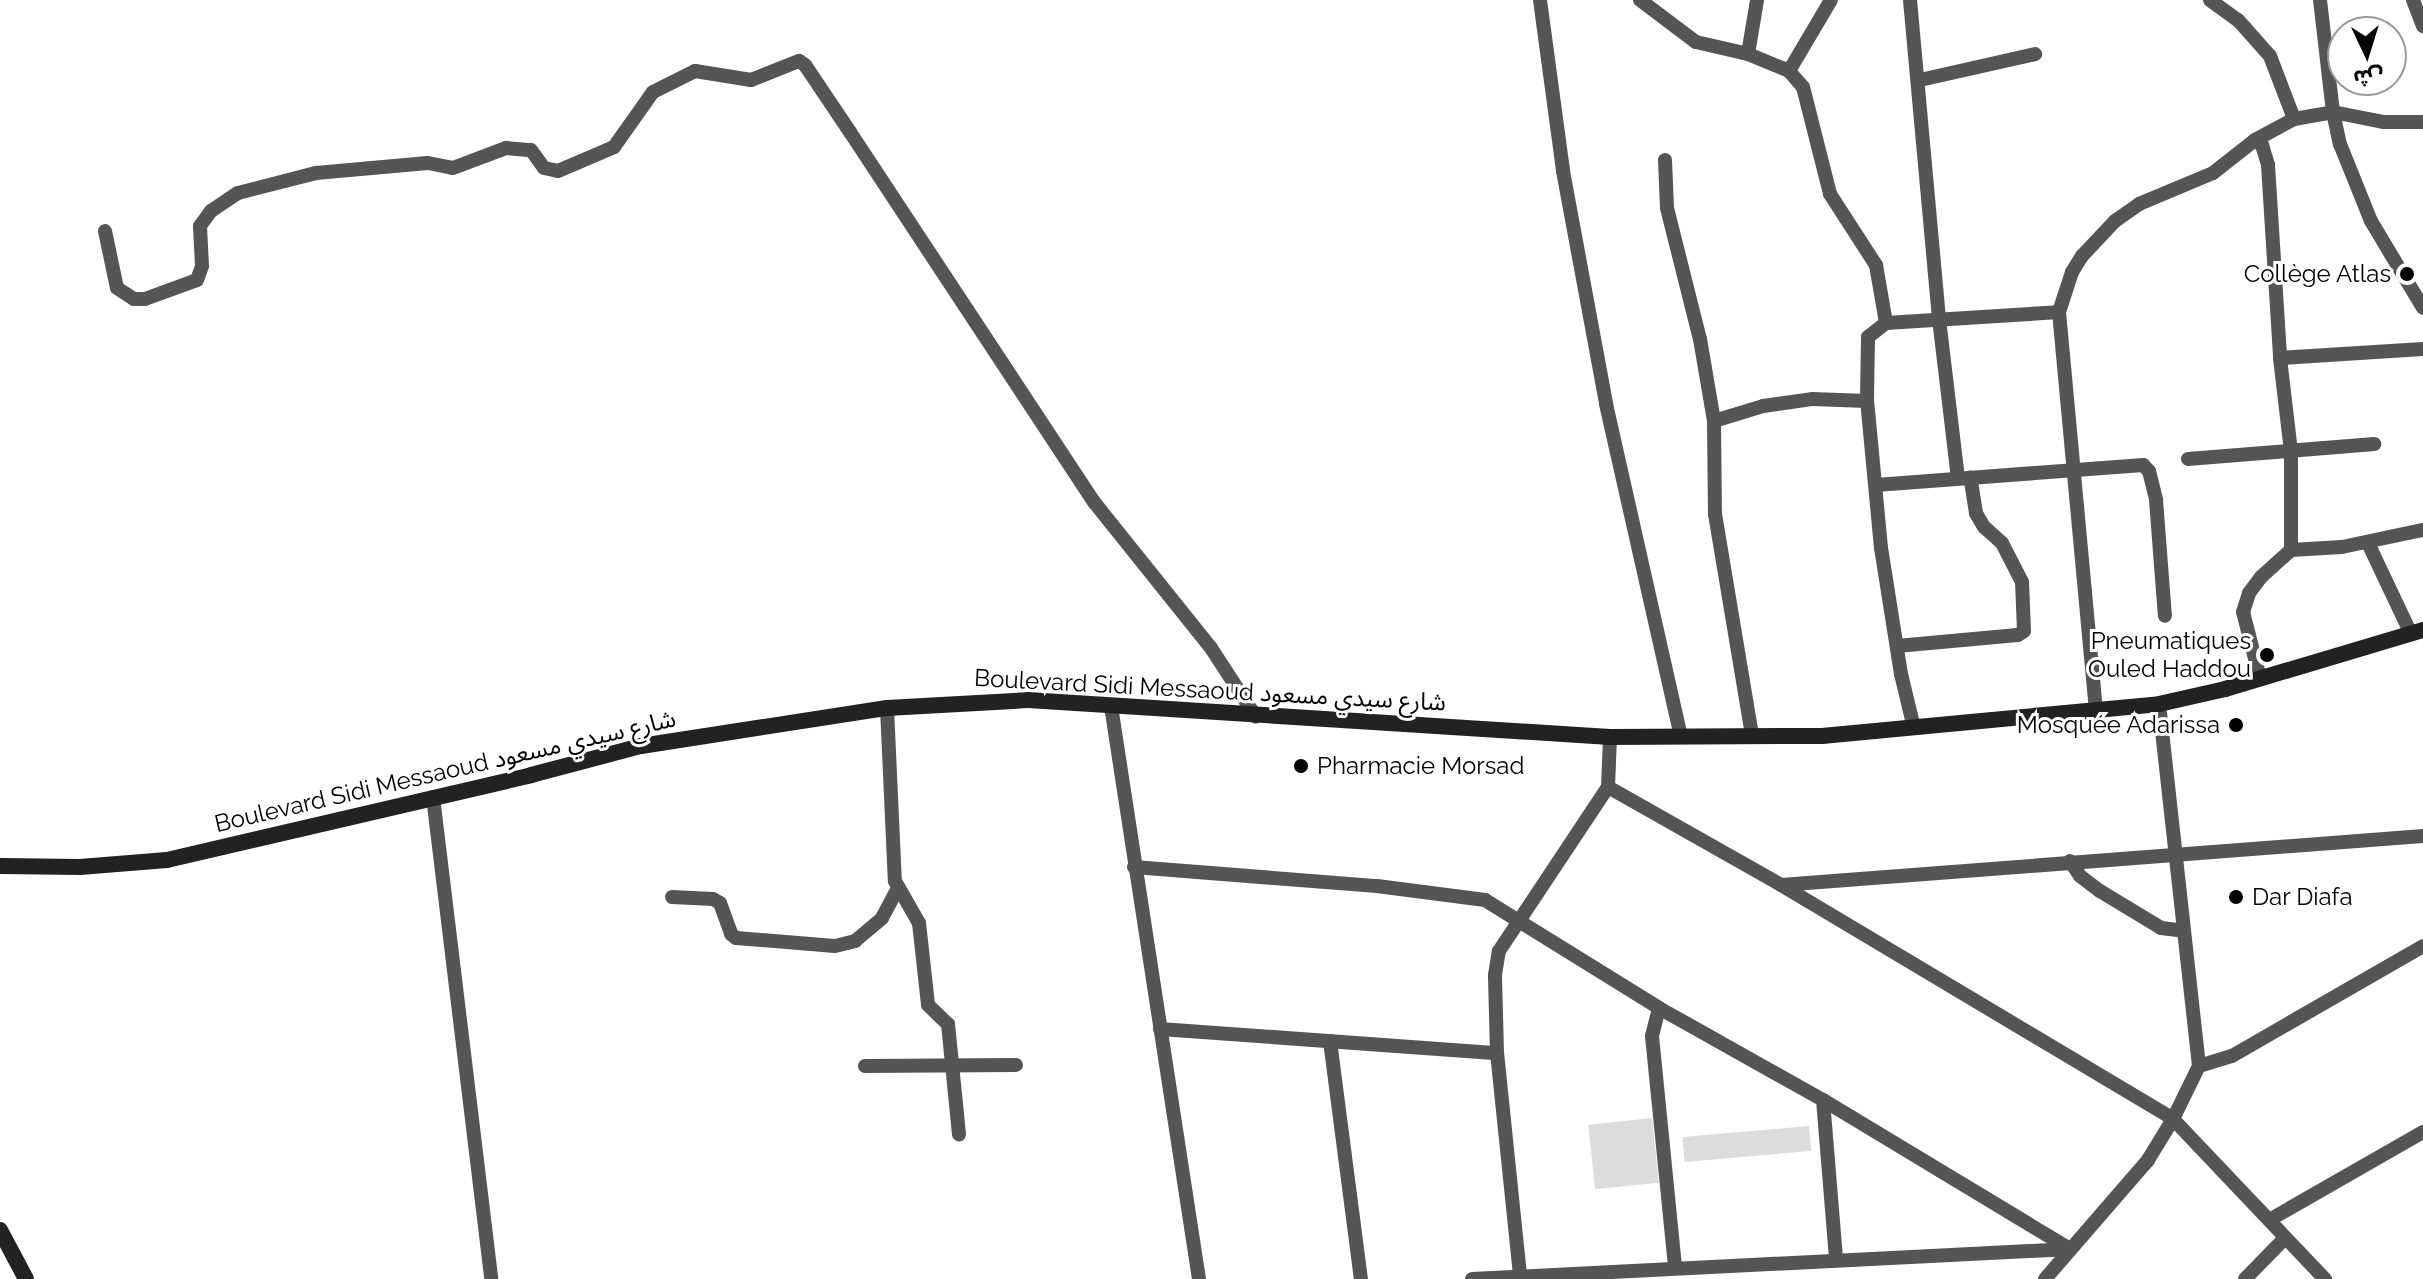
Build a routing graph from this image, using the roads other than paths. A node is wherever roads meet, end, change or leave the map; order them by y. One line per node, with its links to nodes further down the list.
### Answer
1 (1540, 0): 47 (street)
2 (1640, 0): 10 (street)
3 (1757, 0): 10 (street)
4 (1831, 0): 12 (street)
5 (1910, 0): 13 (street)
6 (2210, 0): 15 (street)
7 (2320, 0): 14 (street)
8 (2413, 0): 9 (street)
9 (2423, 26)
10 (1748, 54): 12 (street)
11 (2035, 54): 13 (street)
12 (1789, 71): 23 (street)
13 (1920, 80): 22 (street)
14 (2333, 112): 15 (street); 16 (street); 20 (street)
15 (2294, 119): 17 (street)
16 (2423, 122)
17 (2255, 140): 21 (street); 25 (street)
18 (1665, 160): 27 (street)
19 (105, 231): 45 (street)
20 (2423, 308)
21 (2059, 312): 22 (street); 31 (street)
22 (1939, 319): 23 (street); 32 (street)
23 (1886, 323): 26 (street)
24 (2423, 349): 25 (street)
25 (2280, 358): 29 (street)
26 (1867, 401): 27 (street); 33 (street)
27 (1714, 421): 48 (street)
28 (2374, 444): 29 (street)
29 (2291, 451): 30 (street); 36 (street)
30 (2188, 459)
31 (2074, 469): 32 (street); 37 (street); 44 (street)
32 (1964, 477): 33 (street); 39 (street)
33 (1876, 485): 39 (street)
34 (2423, 530): 35 (street)
35 (2368, 543): 36 (street); 38 (street)
36 (2291, 550): 40 (street)
37 (2165, 616)
38 (2417, 632): 40 (street, Boulevard Sidi Messaoud شارع سيدي مسعود)
39 (1897, 646): 46 (street)
40 (2260, 678): 41 (street, Boulevard Sidi Messaoud شارع سيدي مسعود)
41 (2159, 704): 44 (street, Boulevard Sidi Messaoud شارع سيدي مسعود); 53 (street)
42 (1111, 706): 43 (street, Boulevard Sidi Messaoud شارع سيدي مسعود); 45 (street, Boulevard Sidi Messaoud شارع سيدي مسعود); 56 (street)
43 (887, 708): 51 (street, Boulevard Sidi Messaoud شارع سيدي مسعود); 58 (street)
44 (2096, 711): 46 (street, Boulevard Sidi Messaoud شارع سيدي مسعود)
45 (1256, 717): 49 (street, Boulevard Sidi Messaoud شارع سيدي مسعود)
46 (1914, 728): 48 (street, Boulevard Sidi Messaoud شارع سيدي مسعود)
47 (1681, 736): 48 (street, Boulevard Sidi Messaoud شارع سيدي مسعود); 49 (street, Boulevard Sidi Messaoud شارع سيدي مسعود)
48 (1752, 736)
49 (1610, 737): 50 (street)
50 (1608, 787): 57 (street); 60 (street)
51 (433, 797): 55 (street, Boulevard Sidi Messaoud شارع سيدي مسعود); 83 (street)
52 (2423, 836): 53 (street)
53 (2176, 853): 54 (street); 61 (street)
54 (2070, 861): 57 (street); 61 (street)
55 (0, 866)
56 (1134, 867): 60 (street); 64 (street)
57 (1781, 885): 72 (street)
58 (898, 888): 59 (street); 67 (street)
59 (672, 897)
60 (1518, 919): 63 (street); 66 (street)
61 (2184, 931): 70 (street)
62 (2423, 946): 70 (street)
63 (1659, 1008): 71 (street); 80 (street)
64 (1160, 1029): 65 (street); 84 (street)
65 (1330, 1041): 66 (street); 85 (street)
66 (1497, 1053): 81 (street)
67 (952, 1065): 68 (street); 69 (street); 74 (street)
68 (1016, 1065)
69 (865, 1066)
70 (2199, 1066): 72 (street)
71 (1823, 1100): 78 (street); 79 (street)
72 (2173, 1119): 75 (street); 78 (street)
73 (2423, 1132): 75 (street)
74 (959, 1134)
75 (2271, 1219): 77 (street)
76 (0, 1230): 82 (street)
77 (2285, 1238): 88 (street); 89 (street)
78 (2070, 1249): 79 (street); 87 (street)
79 (1836, 1258): 80 (street)
80 (1675, 1267): 81 (street)
81 (1520, 1275): 86 (street)
82 (26, 1279)
83 (491, 1279)
84 (1199, 1279)
85 (1361, 1279)
86 (1472, 1279)
87 (2045, 1279)
88 (2245, 1279)
89 (2325, 1279)

